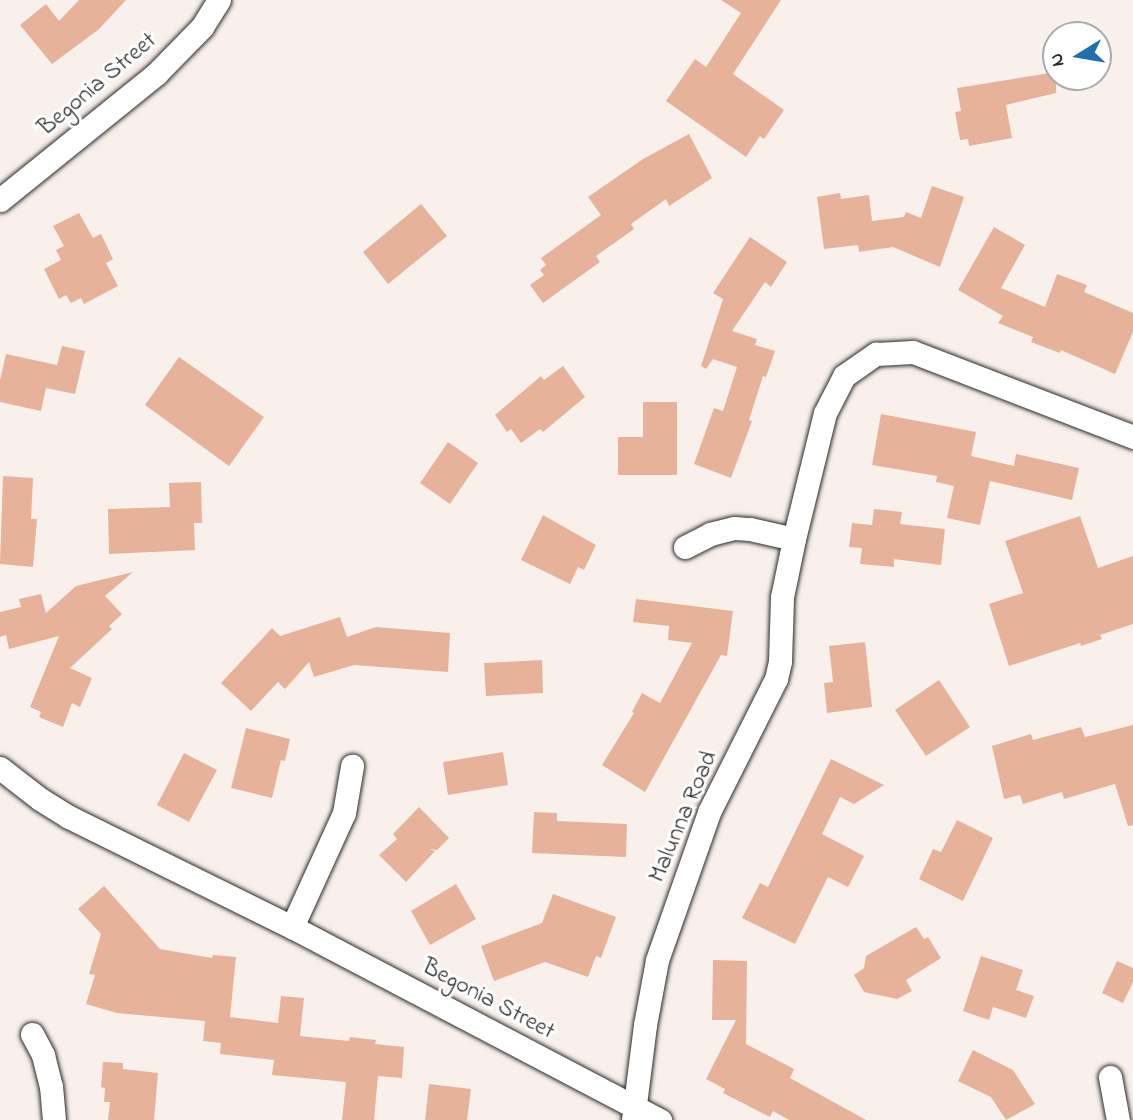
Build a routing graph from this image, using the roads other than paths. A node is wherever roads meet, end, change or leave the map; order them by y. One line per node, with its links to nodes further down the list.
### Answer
1 (219, 0): 2 (street, Begonia Street)
2 (0, 200)
3 (1133, 437): 4 (street, Malunna Road)
4 (794, 539): 5 (street); 11 (street, Malunna Road)
5 (685, 547)
6 (352, 766): 8 (street)
7 (0, 768): 8 (street, Begonia Street)
8 (292, 927): 11 (street, Begonia Street)
9 (32, 1034): 12 (street)
10 (1110, 1077): 14 (street)
11 (633, 1113): 13 (street, Begonia Street)
12 (54, 1120)
13 (660, 1120)
14 (1118, 1120)

